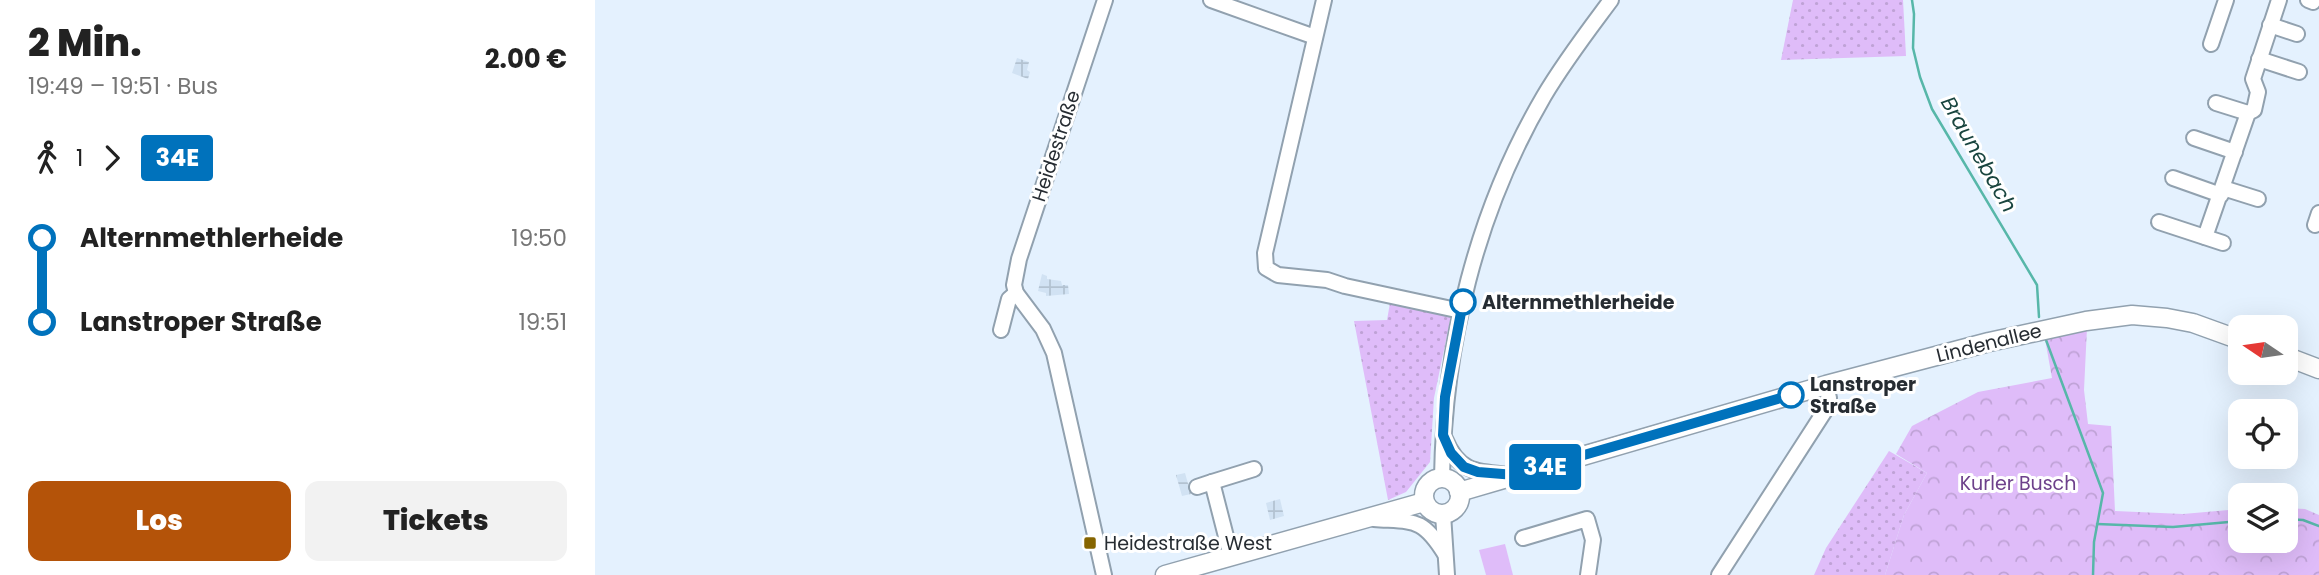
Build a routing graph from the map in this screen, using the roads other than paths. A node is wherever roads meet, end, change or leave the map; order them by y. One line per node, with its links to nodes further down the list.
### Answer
1 (1105, 0): 23 (street, Heidestraße)
2 (1211, 0): 9 (street)
3 (1324, 0): 9 (street)
4 (1611, 0): 24 (street)
5 (2226, 0): 10 (street)
6 (2279, 0): 7 (street)
7 (2270, 25): 8 (street); 11 (street)
8 (2297, 34)
9 (1315, 37): 24 (street)
10 (2211, 44)
11 (2259, 59): 12 (street); 14 (street)
12 (2299, 72)
13 (2216, 103): 14 (street)
14 (2248, 113): 16 (street)
15 (2194, 138): 16 (street)
16 (2235, 152): 18 (street)
17 (2173, 178): 18 (street)
18 (2222, 191): 19 (street); 21 (street)
19 (2258, 199)
20 (2159, 222): 21 (street)
21 (2206, 237): 22 (street)
22 (2223, 243)
23 (1016, 293): 25 (street, Heidestraße); 44 (street)
24 (1461, 311): 30 (street)
25 (1001, 330)
26 (2228, 336): 29 (main road, Lindenallee)
27 (2298, 361): 28 (main road)
28 (2319, 369)
29 (1826, 385): 32 (main road, Lindenallee); 48 (street)
30 (1443, 435): 32 (street); 33 (street)
31 (1254, 470): 34 (street)
32 (1515, 475): 36 (main road, Lindenallee)
33 (1442, 478): 36 (main road); 37 (main road)
34 (1212, 482): 35 (street); 42 (street)
35 (1197, 487)
36 (1459, 492): 38 (main road)
37 (1425, 502): 38 (main road); 39 (main road)
38 (1443, 514): 41 (street)
39 (1372, 518): 41 (street); 42 (main road)
40 (1523, 538): 43 (street)
41 (1445, 554): 46 (street)
42 (1231, 556): 45 (main road)
43 (1589, 569): 47 (street)
44 (1104, 575)
45 (1165, 575)
46 (1447, 575)
47 (1580, 575)
48 (1719, 575)

